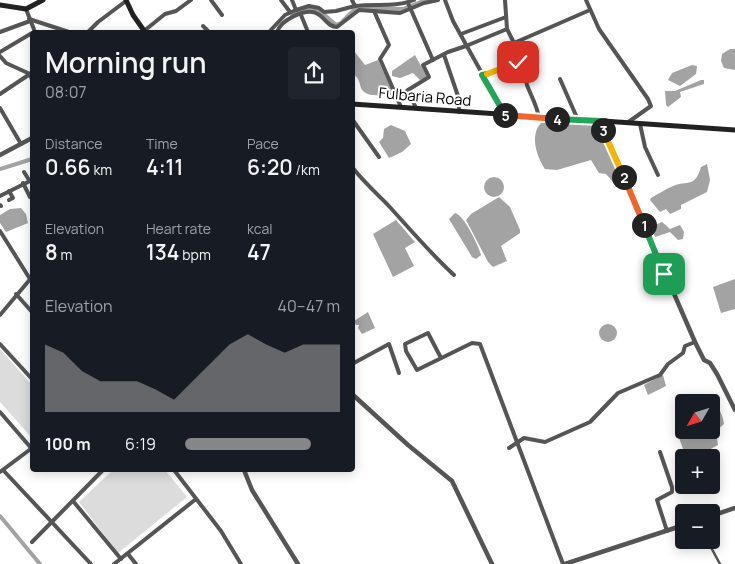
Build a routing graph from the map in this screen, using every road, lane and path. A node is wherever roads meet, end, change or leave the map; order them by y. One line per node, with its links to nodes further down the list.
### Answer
1 (43, 0): 16 (main road)
2 (191, 0): 32 (street)
3 (211, 0): 22 (street)
4 (281, 0): 21 (street)
5 (292, 0): 18 (street)
6 (352, 0): 15 (street)
7 (414, 0): 13 (street)
8 (438, 0): 17 (street)
9 (445, 0): 39 (street)
10 (505, 0): 24 (street)
11 (586, 0): 19 (street)
12 (126, 1): 30 (street); 31 (main road)
13 (408, 3): 15 (street); 17 (street)
14 (0, 5): 16 (main road)
15 (355, 6): 18 (street)
16 (26, 9): 25 (street)
17 (410, 9): 20 (street); 45 (street)
18 (296, 10): 21 (street)
19 (590, 10): 40 (street); 63 (street)
20 (374, 11): 23 (street); 52 (street)
21 (290, 12): 34 (street)
22 (222, 15)
23 (300, 15): 35 (street); 36 (street)
24 (506, 17): 27 (street); 39 (street)
25 (29, 20): 28 (street); 29 (street); 37 (street)
26 (203, 26): 33 (street)
27 (507, 28): 40 (street); 41 (street)
28 (33, 30)
29 (63, 30)
30 (90, 30)
31 (144, 30)
32 (147, 30)
33 (207, 30)
34 (271, 30)
35 (279, 30)
36 (307, 30)
37 (0, 32)
38 (30, 34): 42 (street)
39 (461, 34): 41 (street)
40 (514, 43): 48 (street); 59 (street)
41 (466, 46): 43 (street); 48 (street)
42 (0, 52)
43 (444, 54): 45 (street); 57 (street)
44 (0, 56): 46 (street)
45 (433, 60): 50 (street)
46 (30, 73)
47 (30, 74): 51 (street)
48 (482, 75): 58 (street)
49 (560, 79): 60 (street)
50 (408, 90): 52 (street); 56 (street)
51 (0, 94)
52 (397, 98): 54 (street)
53 (355, 104): 54 (main road, Fulbaria Road)
54 (401, 107): 56 (main road, Fulbaria Road)
55 (0, 108): 67 (street)
56 (416, 108): 57 (main road, Fulbaria Road)
57 (459, 112): 58 (main road, Fulbaria Road)
58 (502, 115): 59 (main road, Fulbaria Road)
59 (540, 118): 60 (main road, Fulbaria Road)
60 (578, 120): 61 (main road, Fulbaria Road)
61 (600, 121): 63 (main road, Fulbaria Road); 87 (street)
62 (355, 123): 69 (street)
63 (627, 123): 64 (main road, Fulbaria Road)
64 (640, 124): 65 (main road, Fulbaria Road); 72 (street)
65 (735, 130)
66 (30, 139): 67 (street)
67 (21, 144): 68 (street)
68 (0, 155)
69 (379, 157)
70 (355, 171): 81 (street)
71 (24, 172): 73 (street)
72 (658, 175)
73 (30, 179)
74 (30, 180): 75 (street)
75 (23, 184): 76 (street); 78 (street)
76 (9, 191): 77 (street); 79 (street)
77 (0, 196)
78 (30, 197)
79 (9, 200)
80 (0, 231): 82 (street)
81 (454, 275)
82 (30, 276)
83 (30, 279): 84 (street)
84 (16, 294): 85 (street); 86 (street)
85 (30, 310)
86 (0, 315)
87 (695, 342): 94 (street); 96 (street)
88 (0, 344): 92 (street)
89 (441, 358): 89 (street); 96 (street)
90 (355, 362): 91 (street)
91 (399, 373)
92 (30, 377)
93 (355, 397): 121 (street)
94 (735, 410)
95 (0, 412): 97 (street)
96 (517, 442): 98 (street); 122 (street)
97 (30, 446)
98 (509, 448)
99 (30, 450): 101 (street)
100 (660, 452): 111 (street)
101 (2, 471): 109 (street)
102 (101, 472): 106 (street)
103 (176, 472): 105 (street)
104 (245, 472): 120 (street)
105 (196, 499): 114 (street); 119 (street)
106 (73, 501): 109 (street); 115 (street)
107 (735, 508): 108 (street)
108 (720, 513)
109 (52, 522): 112 (street); 116 (street)
110 (675, 528): 111 (street)
111 (667, 530): 122 (street)
112 (32, 542)
113 (711, 549): 123 (street)
114 (128, 554): 115 (street); 118 (street)
115 (121, 559): 117 (street)
116 (91, 564)
117 (114, 564)
118 (136, 564)
119 (240, 564)
120 (298, 564)
121 (492, 564)
122 (564, 564)
123 (720, 564)

